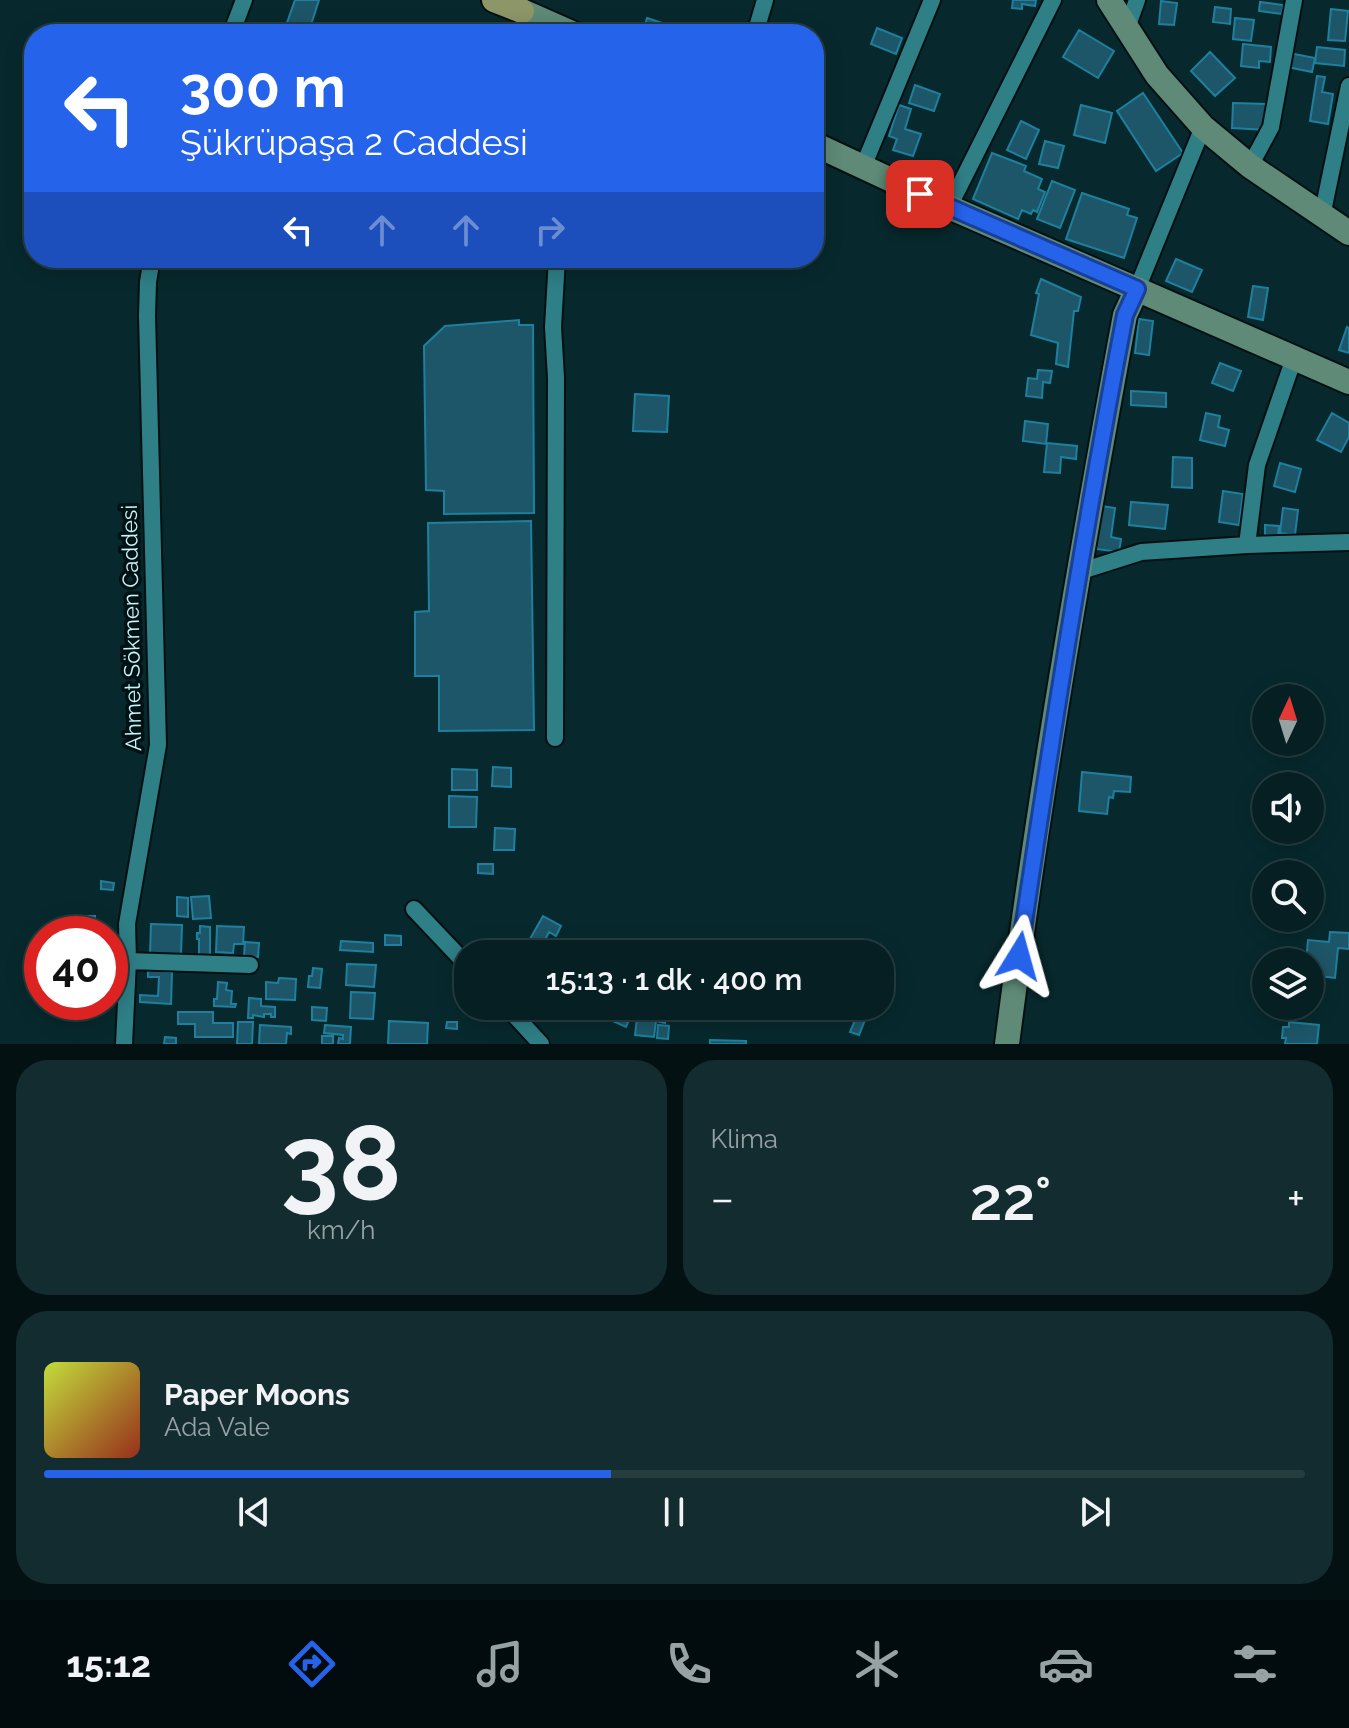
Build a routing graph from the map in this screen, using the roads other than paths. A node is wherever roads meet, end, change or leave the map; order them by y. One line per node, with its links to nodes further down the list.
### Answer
1 (244, 0): 9 (street)
2 (765, 0): 11 (street)
3 (932, 0): 17 (street)
4 (1053, 0): 18 (street)
5 (1109, 0): 12 (street)
6 (1137, 0): 12 (street)
7 (1294, 0): 16 (street)
8 (510, 3): 10 (street)
9 (235, 24)
10 (553, 24)
11 (758, 24)
12 (1127, 28): 14 (street)
13 (1349, 86): 19 (street)
14 (1203, 127): 16 (street); 23 (street)
15 (824, 149): 17 (street)
16 (1250, 166): 19 (street)
17 (863, 167): 18 (street)
18 (949, 207): 23 (street)
19 (1322, 216): 20 (street)
20 (1349, 233)
21 (150, 268): 31 (street, Ahmet Sökmen Caddesi)
22 (556, 268): 29 (street)
23 (1137, 289): 24 (street); 28 (street)
24 (1294, 358): 25 (street); 27 (street)
25 (1349, 382)
26 (1349, 542): 27 (street)
27 (1247, 545): 28 (street)
28 (1078, 572): 39 (street)
29 (555, 738)
30 (414, 909): 32 (street)
31 (128, 918)
32 (454, 951)
33 (128, 961): 34 (street)
34 (250, 965)
35 (125, 1020): 37 (street, Ahmet Sökmen Caddesi)
36 (519, 1020): 38 (street)
37 (124, 1044)
38 (541, 1044)
39 (1007, 1044)

